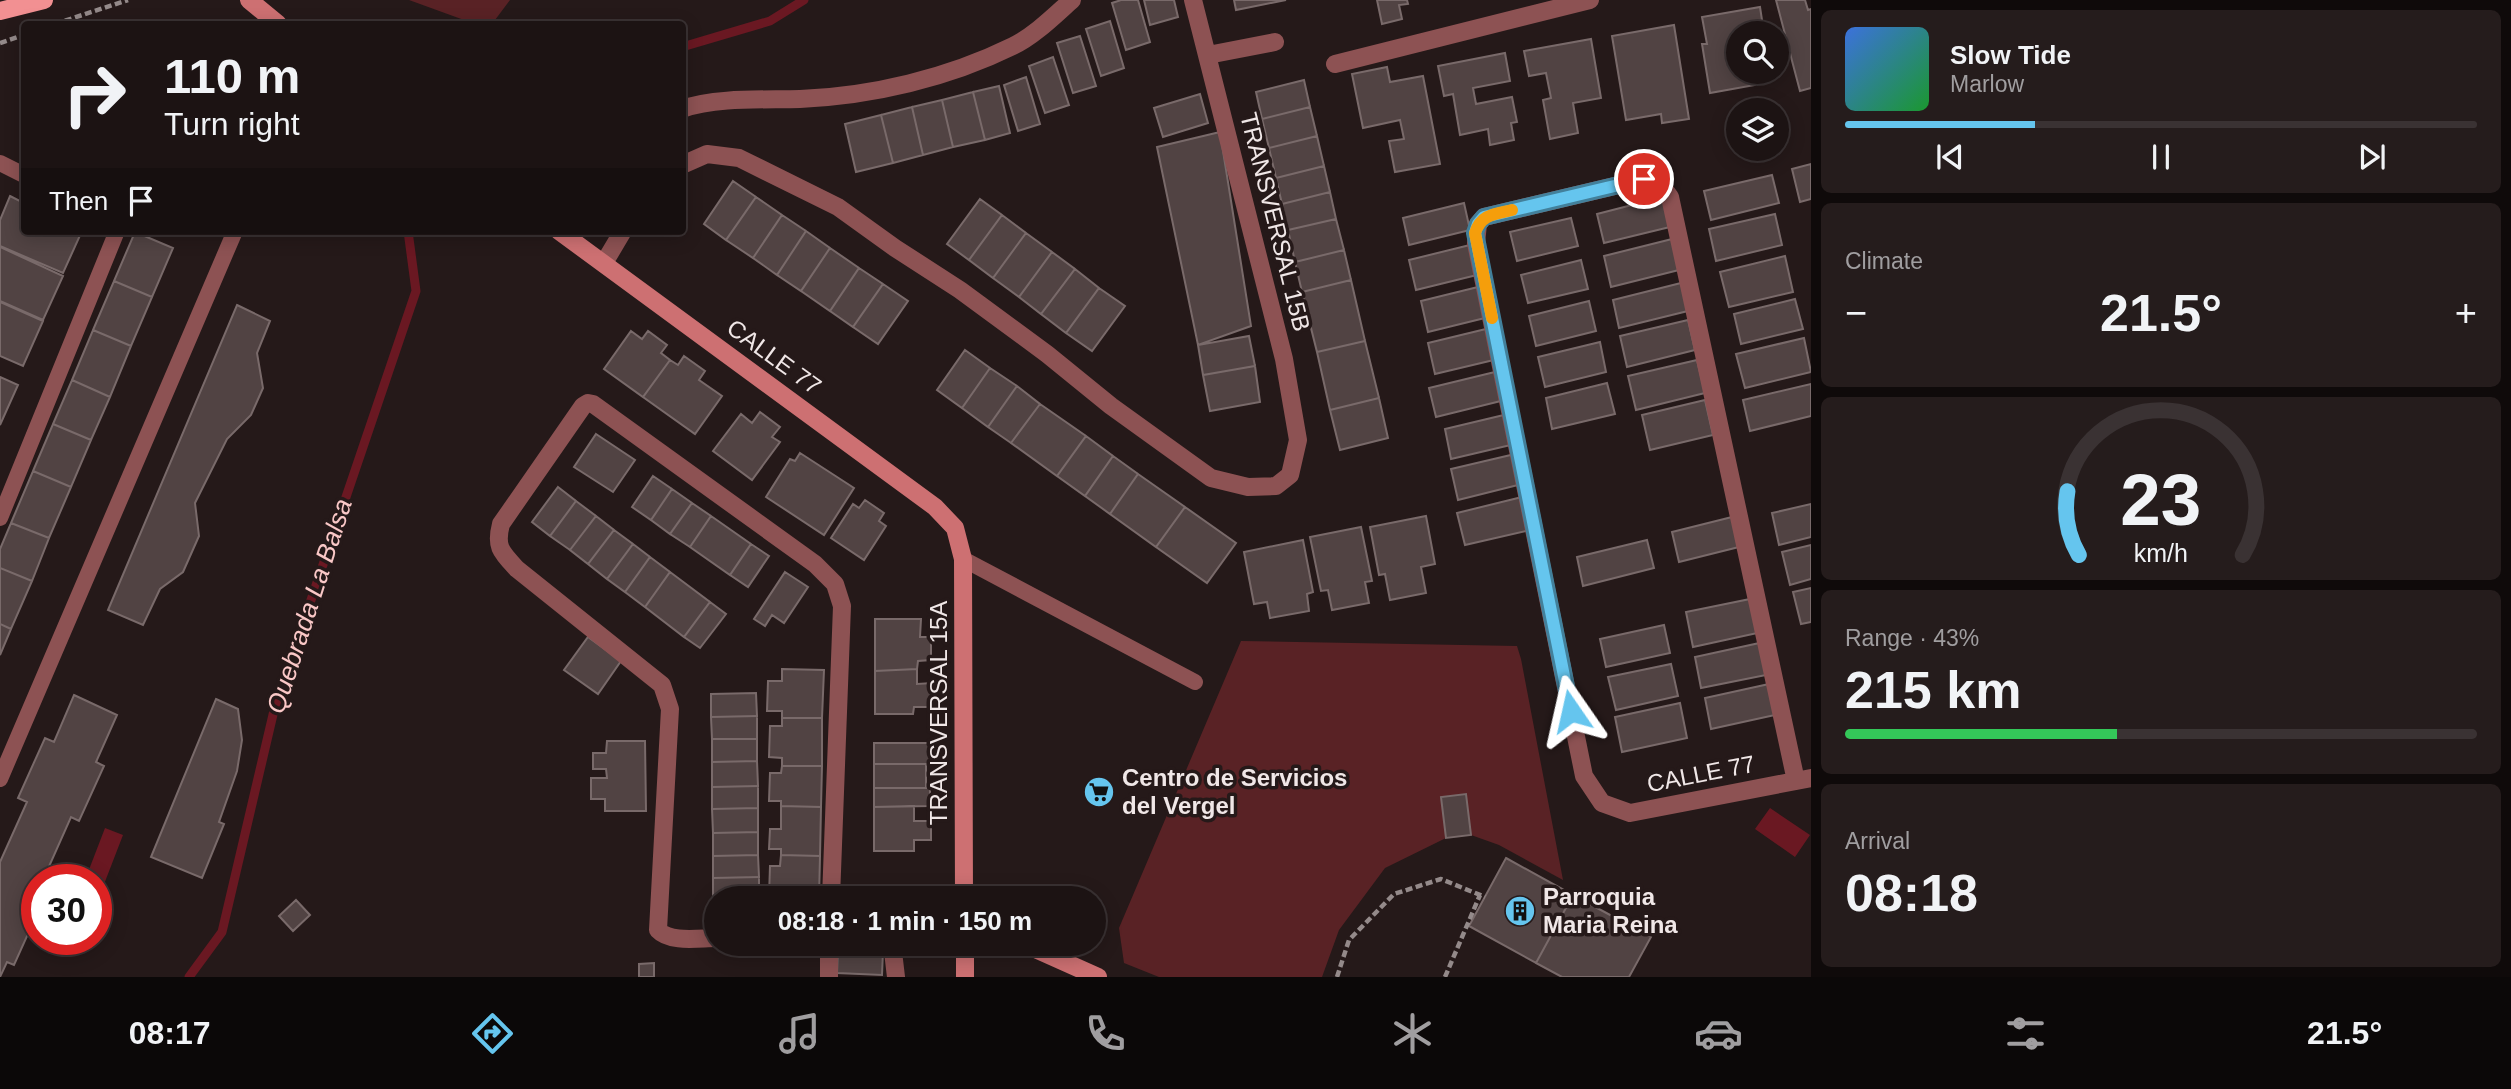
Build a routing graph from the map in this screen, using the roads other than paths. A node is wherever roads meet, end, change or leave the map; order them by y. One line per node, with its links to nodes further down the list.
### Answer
1 (44, 0): 6 (main road)
2 (249, 0): 7 (street)
3 (1072, 0): 11 (street)
4 (1193, 0): 9 (street, TRANSVERSAL 15B)
5 (1590, 0): 10 (street)
6 (1, 12)
7 (269, 21)
8 (1275, 42): 9 (street)
9 (1208, 55): 13 (street, TRANSVERSAL 15B)
10 (1335, 64)
11 (686, 108)
12 (0, 163): 14 (lane)
13 (686, 163)
14 (21, 174)
15 (115, 235): 20 (lane)
16 (233, 235): 24 (lane)
17 (566, 235): 19 (street, CALLE 77)
18 (621, 235): 19 (street)
19 (604, 263): 21 (street, CALLE 77)
20 (0, 518)
21 (955, 528): 22 (street, TRANSVERSAL 15A)
22 (963, 559): 23 (lane); 27 (street, TRANSVERSAL 15A)
23 (1195, 682)
24 (0, 779)
25 (1803, 779): 25 (street, CALLE 77)
26 (831, 886): 28 (street)
27 (960, 886)
28 (704, 938)
29 (829, 956): 33 (street)
30 (894, 956): 34 (street)
31 (965, 956): 35 (street)
32 (1051, 956): 36 (street)
33 (829, 977)
34 (896, 977)
35 (965, 977)
36 (1098, 977)

